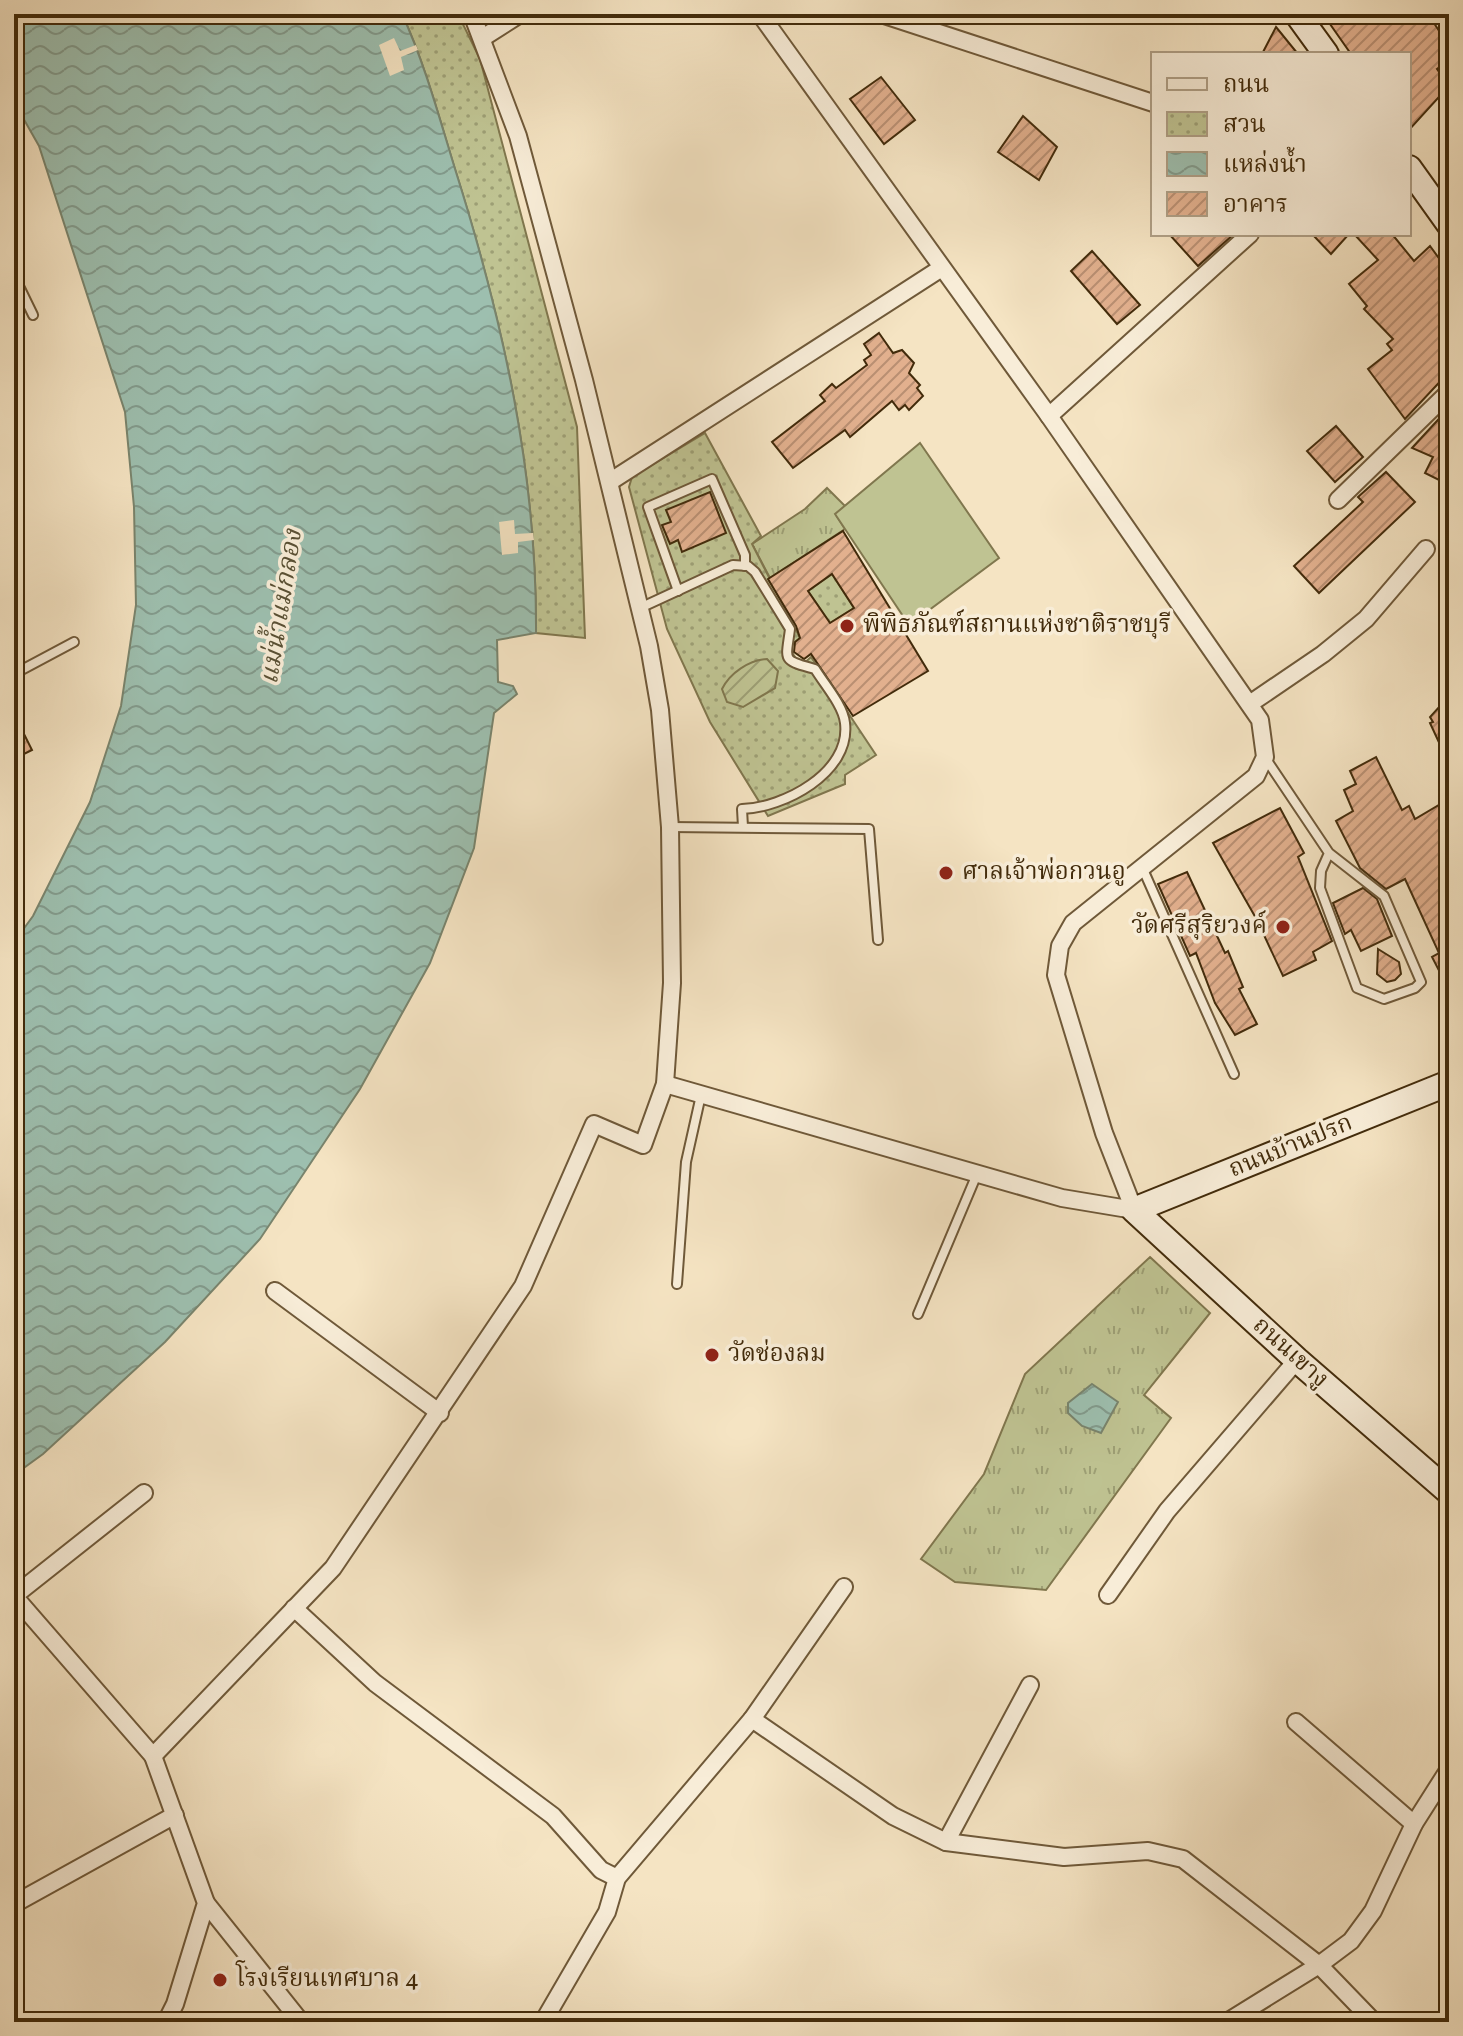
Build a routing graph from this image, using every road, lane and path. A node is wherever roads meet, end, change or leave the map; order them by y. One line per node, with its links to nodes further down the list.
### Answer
1 (472, 14): 8 (street)
2 (520, 14): 8 (street)
3 (760, 14): 15 (street)
4 (881, 14): 10 (street)
5 (1297, 14): 9 (street)
6 (1443, 14): 7 (lane)
7 (1449, 23)
8 (484, 37): 20 (street)
9 (1325, 52)
10 (1151, 102)
11 (1412, 177): 12 (street); 13 (street)
12 (1449, 192)
13 (1449, 224)
14 (1248, 236): 19 (street)
15 (940, 269): 19 (street); 20 (street)
16 (14, 276): 17 (lane)
17 (33, 315)
18 (1449, 392): 21 (street)
19 (1049, 416): 28 (street)
20 (611, 481): 25 (street)
21 (1338, 500)
22 (1426, 549): 28 (street)
23 (745, 566): 24 (lane); 24 (lane); 31 (lane)
24 (678, 591): 25 (lane)
25 (640, 608): 30 (street)
26 (74, 642): 27 (lane)
27 (14, 674)
28 (1251, 703): 29 (street)
29 (1265, 757): 32 (lane); 33 (street)
30 (670, 827): 31 (lane); 37 (street)
31 (743, 827): 34 (lane)
32 (1329, 853): 32 (lane)
33 (1142, 867): 35 (lane); 40 (street)
34 (878, 940)
35 (1234, 1074)
36 (1449, 1083): 40 (street, ถนนบ้านปรก)
37 (665, 1084): 38 (street); 45 (street)
38 (701, 1094): 39 (street); 41 (lane)
39 (977, 1174): 40 (street); 43 (lane)
40 (1134, 1210): 44 (street, ถนนเขางู)
41 (677, 1284)
42 (275, 1291): 45 (street)
43 (918, 1314)
44 (1297, 1360): 46 (street, ถนนเขางู); 49 (street)
45 (440, 1413): 50 (street)
46 (1449, 1492)
47 (144, 1493): 54 (street)
48 (844, 1587): 52 (street)
49 (1108, 1595)
50 (294, 1608): 54 (street); 59 (street)
51 (1030, 1685): 58 (street)
52 (752, 1719): 58 (street); 59 (street)
53 (1296, 1722): 57 (street)
54 (153, 1756): 56 (street)
55 (1449, 1769): 57 (street)
56 (175, 1815): 60 (street); 61 (street)
57 (1414, 1824): 62 (street)
58 (946, 1842): 62 (street)
59 (617, 1878): 65 (street)
60 (206, 1903): 63 (street); 64 (street)
61 (14, 1904)
62 (1319, 1965): 66 (street); 67 (street)
63 (166, 2022)
64 (301, 2022)
65 (543, 2022)
66 (1227, 2022)
67 (1374, 2022)

